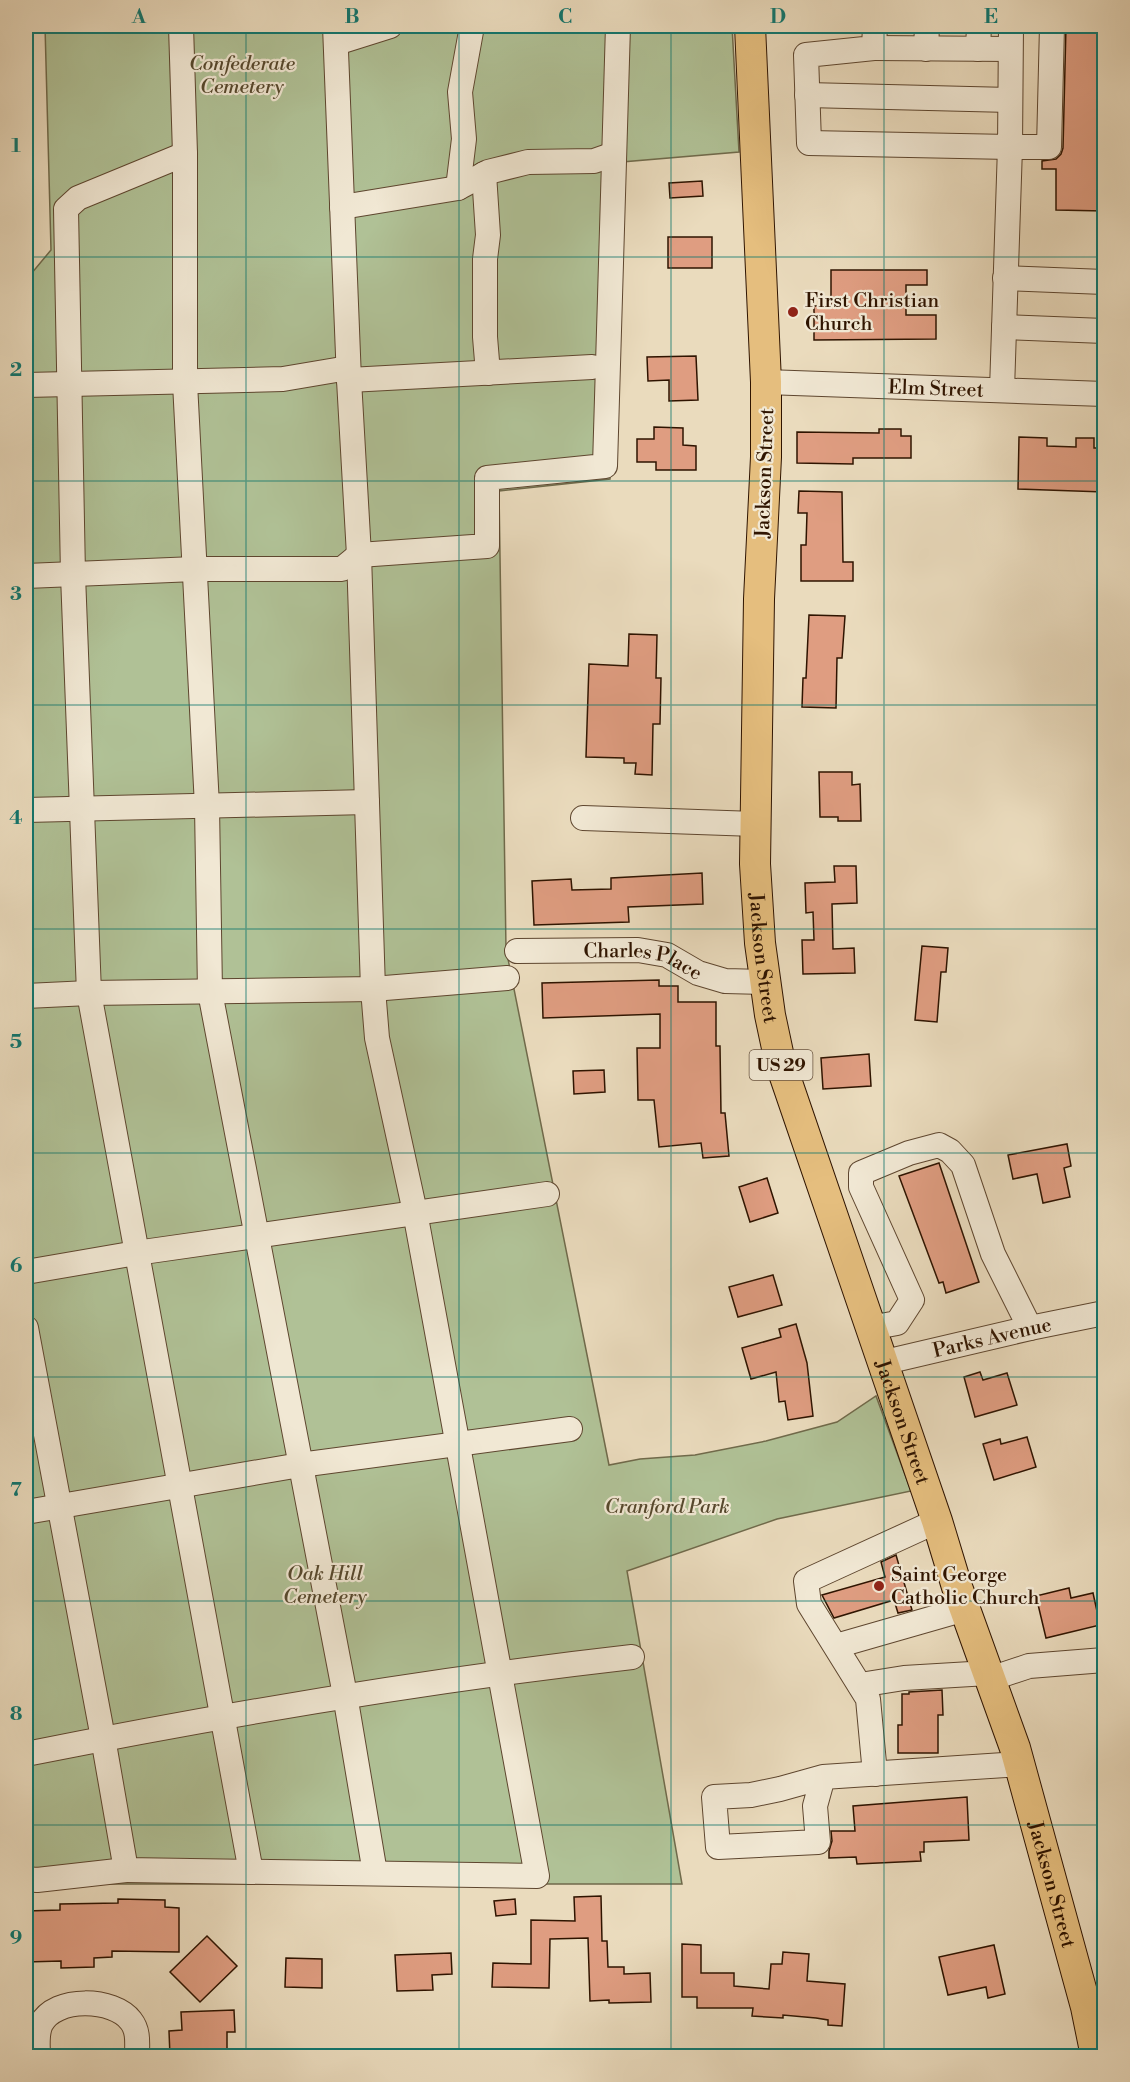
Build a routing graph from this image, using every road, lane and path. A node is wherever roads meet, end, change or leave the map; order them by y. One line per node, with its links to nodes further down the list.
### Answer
1 (181, 26): 17 (street)
2 (390, 26): 9 (street)
3 (472, 26): 20 (street)
4 (618, 26): 18 (street)
5 (750, 26): 29 (main road, Jackson Street / US 29)
6 (979, 26): 12 (street)
7 (1011, 26): 13 (street)
8 (1053, 26): 16 (street)
9 (336, 34): 21 (street)
10 (874, 37): 11 (street); 14 (street)
11 (926, 37): 12 (street)
12 (978, 49): 13 (street)
13 (1010, 49): 15 (street)
14 (807, 95): 15 (street); 16 (street)
15 (1010, 100): 16 (street)
16 (1010, 147): 22 (street)
17 (185, 154): 30 (street); 31 (street)
18 (614, 154): 19 (street); 35 (street)
19 (484, 174): 20 (street); 27 (street)
20 (458, 188): 21 (street)
21 (342, 207): 28 (street)
22 (1005, 278): 23 (street); 24 (street)
23 (1104, 282)
24 (1004, 327): 25 (street); 33 (street)
25 (1104, 331)
26 (592, 368): 27 (street)
27 (488, 373): 28 (street)
28 (349, 374): 30 (street); 35 (street)
29 (766, 382): 33 (street, Elm Street); 44 (main road, Jackson Street / US 29)
30 (185, 383): 31 (street); 36 (street)
31 (71, 384): 32 (street); 37 (street)
32 (26, 385)
33 (1002, 390): 34 (street, Elm Street)
34 (1104, 393)
35 (360, 555): 36 (street); 39 (street)
36 (195, 569): 37 (street); 40 (street)
37 (73, 575): 38 (street); 42 (street)
38 (26, 576)
39 (367, 802): 40 (street); 48 (street)
40 (207, 806): 42 (street); 49 (street)
41 (26, 810): 42 (street)
42 (82, 810): 50 (street)
43 (583, 818): 44 (street)
44 (755, 824): 47 (main road, Jackson Street / US 29)
45 (517, 951): 47 (street, Charles Place)
46 (507, 978): 48 (street)
47 (765, 982): 59 (main road, Jackson Street / US 29)
48 (373, 989): 49 (street); 53 (street)
49 (210, 992): 50 (street); 54 (street)
50 (89, 993): 51 (street); 55 (street)
51 (26, 996)
52 (547, 1194): 53 (street)
53 (416, 1212): 54 (street); 63 (street)
54 (256, 1235): 55 (street); 64 (street)
55 (136, 1253): 56 (street); 65 (street)
56 (26, 1272)
57 (1104, 1313): 60 (street, Parks Avenue)
58 (26, 1328): 66 (street)
59 (870, 1328): 60 (street); 61 (main road, Jackson Street / US 29)
60 (1030, 1328): 61 (street, Parks Avenue)
61 (881, 1363): 68 (main road, Jackson Street / US 29)
62 (570, 1429): 63 (street)
63 (458, 1446): 64 (street); 73 (street)
64 (300, 1465): 65 (street); 76 (street)
65 (179, 1485): 66 (street); 77 (street)
66 (59, 1506): 67 (street); 78 (street)
67 (26, 1512)
68 (937, 1521): 69 (main road, Jackson Street / US 29); 70 (street)
69 (965, 1609): 70 (street); 74 (main road, Jackson Street / US 29)
70 (836, 1646): 75 (street)
71 (632, 1657): 73 (street)
72 (1104, 1660): 74 (street)
73 (500, 1672): 76 (street); 85 (street)
74 (989, 1676): 75 (street); 80 (main road, Jackson Street / US 29)
75 (860, 1685): 81 (street)
76 (345, 1695): 77 (street); 85 (street)
77 (221, 1717): 78 (street); 84 (street)
78 (103, 1738): 79 (street); 83 (street)
79 (26, 1754)
80 (1020, 1764): 81 (street); 89 (main road, Jackson Street / US 29)
81 (875, 1774): 82 (street)
82 (823, 1777): 82 (street)
83 (126, 1870): 84 (street); 86 (street)
84 (251, 1872): 85 (street)
85 (375, 1874)
86 (26, 1879)
87 (38, 2056): 88 (street)
88 (137, 2056)
89 (1096, 2056)

